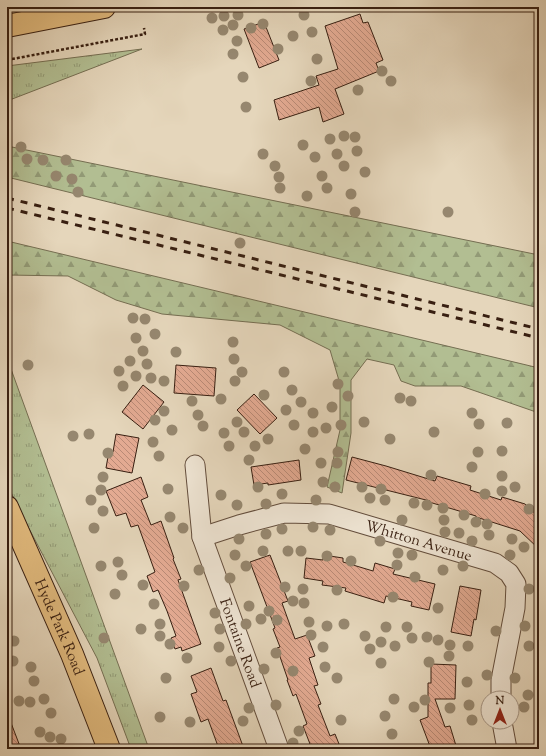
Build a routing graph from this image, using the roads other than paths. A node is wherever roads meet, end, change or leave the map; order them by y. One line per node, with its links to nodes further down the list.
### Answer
1 (104, 7): 2 (main road)
2 (7, 26)
3 (195, 465): 5 (street, Fontaine Road)
4 (7, 507): 8 (main road, Hyde Park Road)
5 (202, 537): 6 (street, Whitton Avenue); 9 (street, Fontaine Road)
6 (501, 690)
7 (503, 730): 10 (street)
8 (109, 749)
9 (279, 749)
10 (507, 749)

